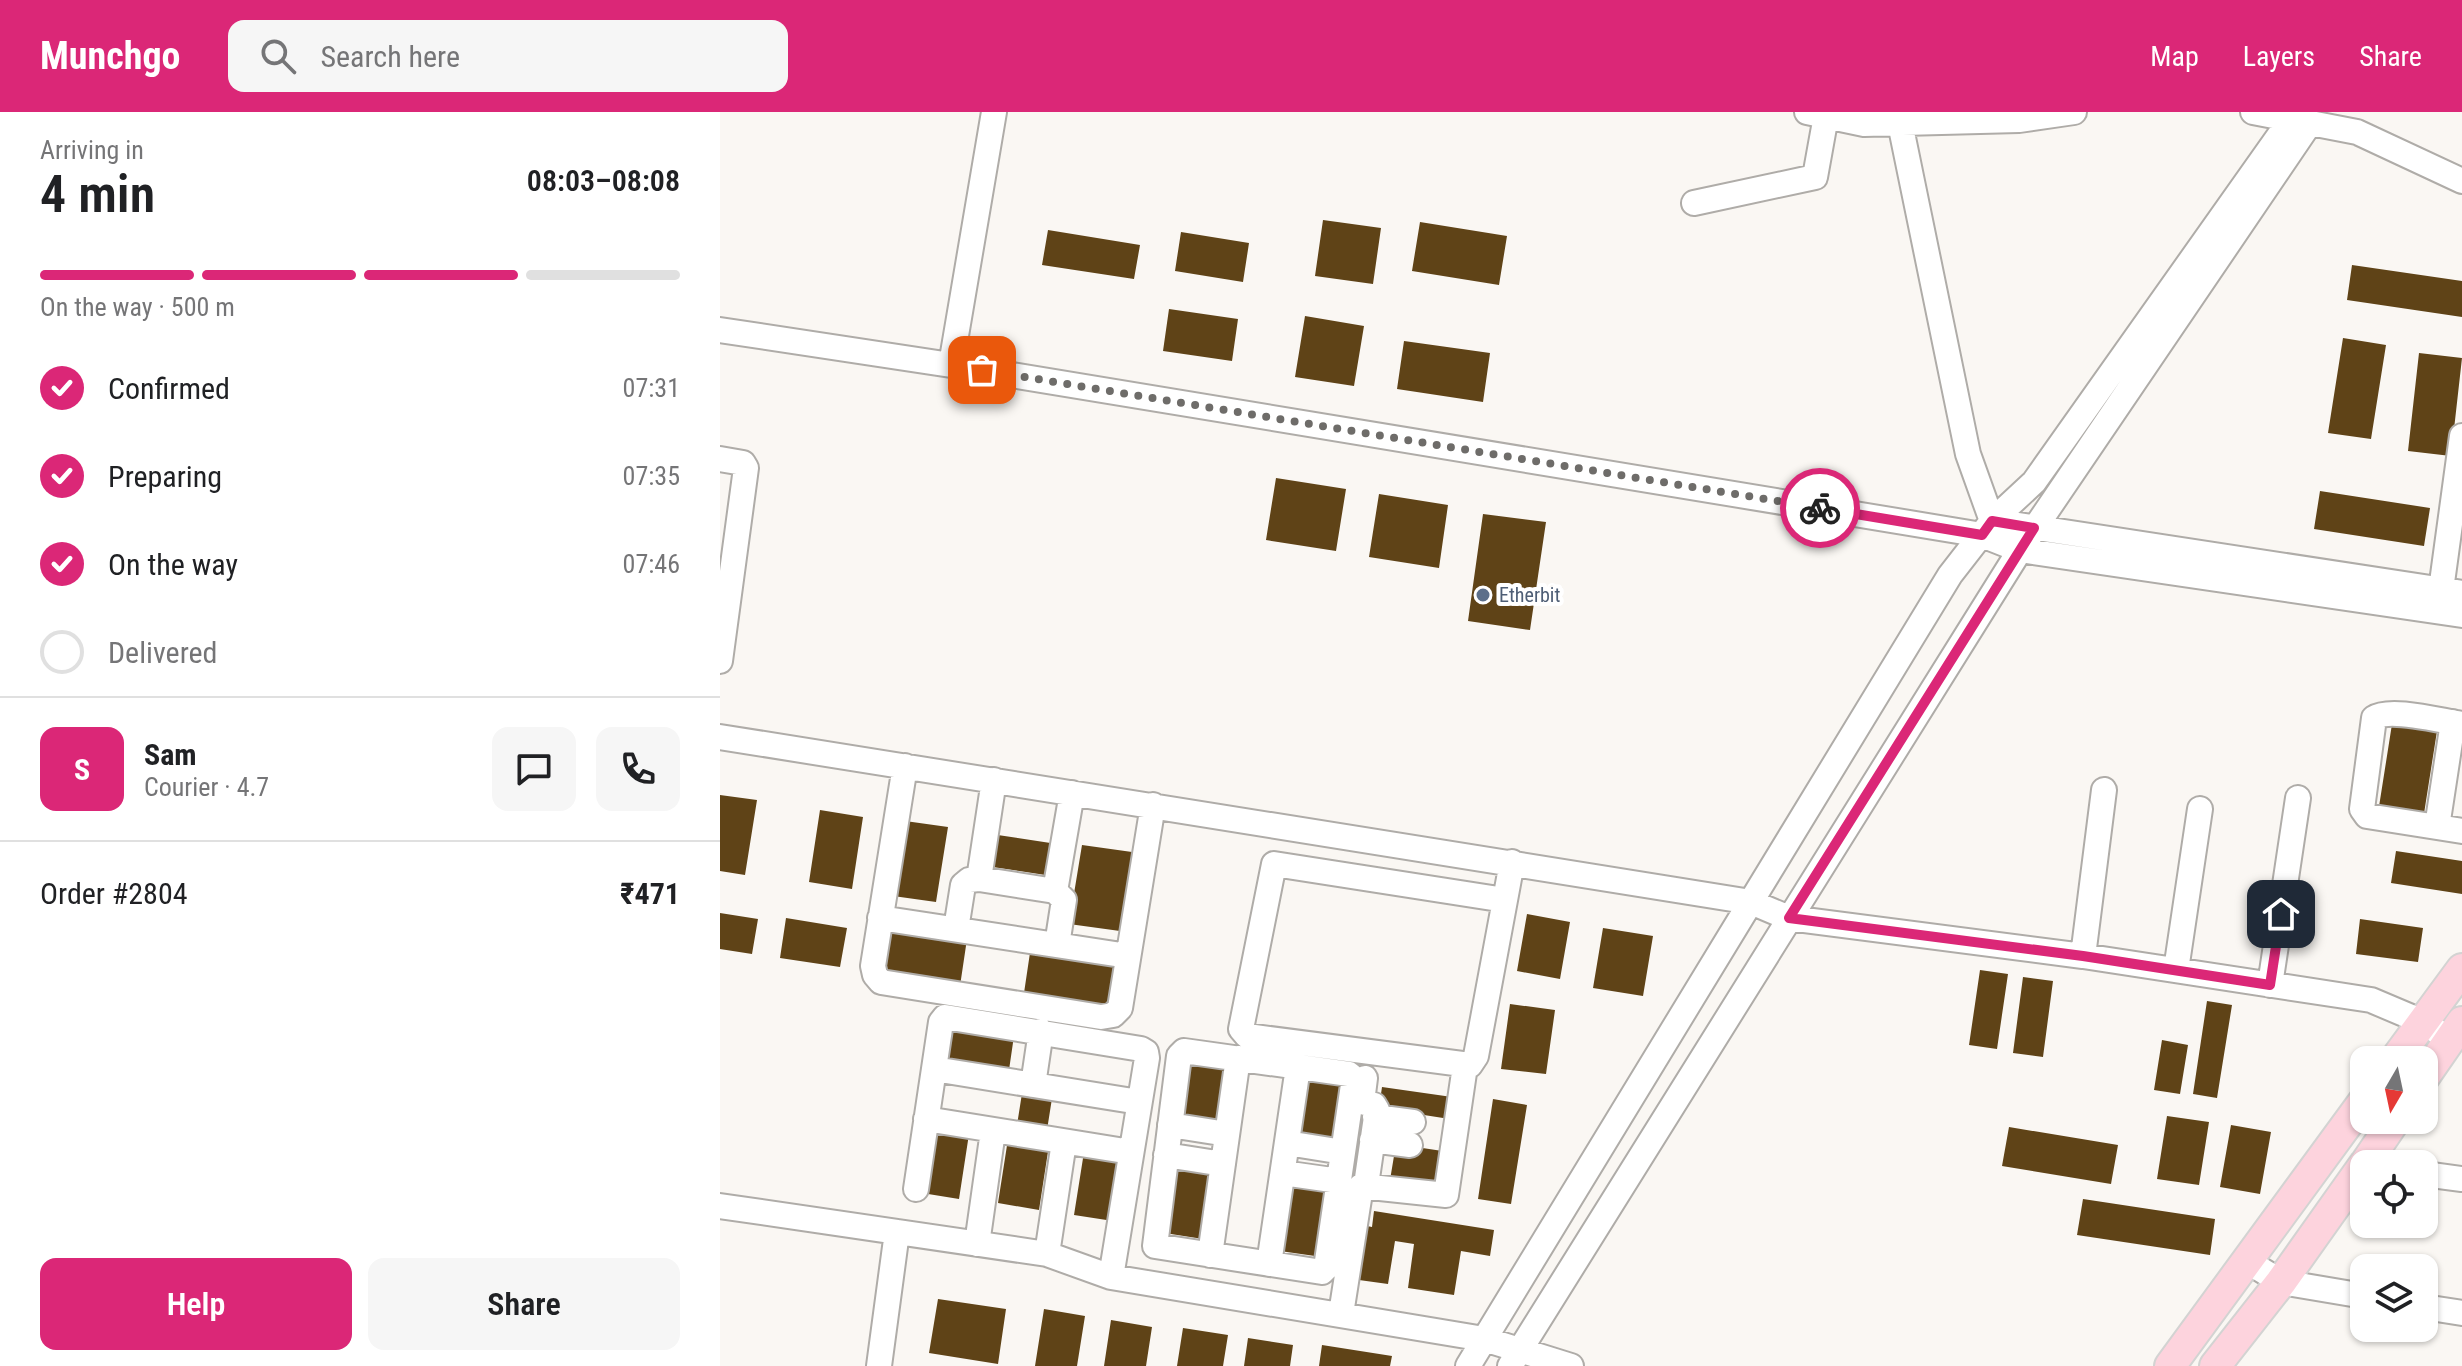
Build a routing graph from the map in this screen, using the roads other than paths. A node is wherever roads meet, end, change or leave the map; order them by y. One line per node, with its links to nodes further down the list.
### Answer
1 (994, 112): 10 (street)
2 (2074, 112): 5 (street)
3 (2253, 112): 6 (street)
4 (1817, 114): 5 (street); 8 (street)
5 (1898, 118): 13 (street)
6 (2300, 121): 7 (street); 13 (street); 14 (street)
7 (2462, 181)
8 (1694, 203)
9 (720, 330): 10 (street)
10 (951, 365): 13 (street)
11 (2462, 436): 16 (street)
12 (720, 459): 18 (street)
13 (1987, 528): 14 (street); 15 (street); 37 (street)
14 (2034, 528): 15 (street); 16 (street)
15 (2020, 550): 17 (street); 39 (street)
16 (2452, 592)
17 (2462, 615)
18 (720, 661)
19 (2457, 723): 28 (street); 28 (street)
20 (720, 737): 21 (street)
21 (905, 766): 22 (street); 38 (street)
22 (994, 780): 24 (street); 33 (street)
23 (2104, 790): 43 (street)
24 (1072, 793): 26 (street); 35 (street)
25 (2298, 798): 46 (street)
26 (1153, 805): 30 (street); 42 (street)
27 (2200, 809): 45 (street)
28 (2437, 827): 29 (street)
29 (2462, 831)
30 (1376, 841): 31 (street); 34 (street)
31 (1400, 844): 32 (street); 34 (street)
32 (1512, 862): 36 (street); 37 (street)
33 (979, 879): 35 (street); 40 (street)
34 (1382, 880): 36 (street); 54 (street)
35 (1055, 891): 41 (street)
36 (1505, 900): 54 (street)
37 (1751, 902): 39 (street); 92 (street)
38 (880, 918): 40 (street); 42 (street)
39 (1789, 918): 43 (street); 93 (street)
40 (956, 929): 41 (street)
41 (1057, 945): 42 (street)
42 (1128, 956)
43 (2083, 956): 45 (street)
44 (2462, 969): 47 (main road)
45 (2176, 970): 46 (street)
46 (2270, 985): 47 (street)
47 (2428, 1014): 48 (street); 50 (main road)
48 (2459, 1027): 51 (main road)
49 (1041, 1031): 56 (street); 57 (street); 58 (street)
50 (2405, 1046)
51 (2438, 1057)
52 (1238, 1058): 55 (street); 61 (street); 64 (street)
53 (1367, 1066): 62 (street)
54 (1465, 1066): 76 (street)
55 (1298, 1067): 67 (street); 69 (street)
56 (934, 1069): 57 (street); 59 (street)
57 (1033, 1085): 58 (street)
58 (1139, 1102): 68 (street)
59 (926, 1119): 63 (street); 78 (street)
60 (2350, 1120): 84 (main road)
61 (1170, 1125): 64 (street); 70 (street)
62 (1374, 1128): 65 (street); 76 (street)
63 (993, 1131): 66 (street); 81 (street)
64 (1227, 1134): 71 (street)
65 (1411, 1134)
66 (1064, 1142): 68 (street); 82 (street)
67 (1287, 1143): 69 (street); 72 (street)
68 (1131, 1152): 85 (street)
69 (1343, 1152): 75 (street)
70 (1166, 1155): 71 (street); 83 (street)
71 (1223, 1164): 83 (street)
72 (1283, 1173): 75 (street); 83 (street)
73 (2438, 1176): 74 (street)
74 (2462, 1179)
75 (1339, 1181): 83 (street)
76 (1366, 1185): 91 (street)
77 (2350, 1186): 86 (main road)
78 (916, 1189)
79 (720, 1206): 80 (street)
80 (897, 1232): 81 (street); 94 (street)
81 (977, 1244): 82 (street)
82 (1047, 1254): 85 (street)
83 (1240, 1260): 88 (street)
84 (2247, 1261): 86 (street); 97 (main road)
85 (1111, 1277): 88 (street)
86 (2281, 1282): 87 (street); 98 (main road)
87 (2350, 1294)
88 (1235, 1296): 91 (street)
89 (2438, 1309): 90 (street)
90 (2462, 1313)
91 (1341, 1314): 92 (street)
92 (1484, 1339): 93 (street); 95 (street)
93 (1515, 1358): 96 (street)
94 (879, 1366)
95 (1468, 1366)
96 (1571, 1366)
97 (2170, 1366)
98 (2215, 1366)

